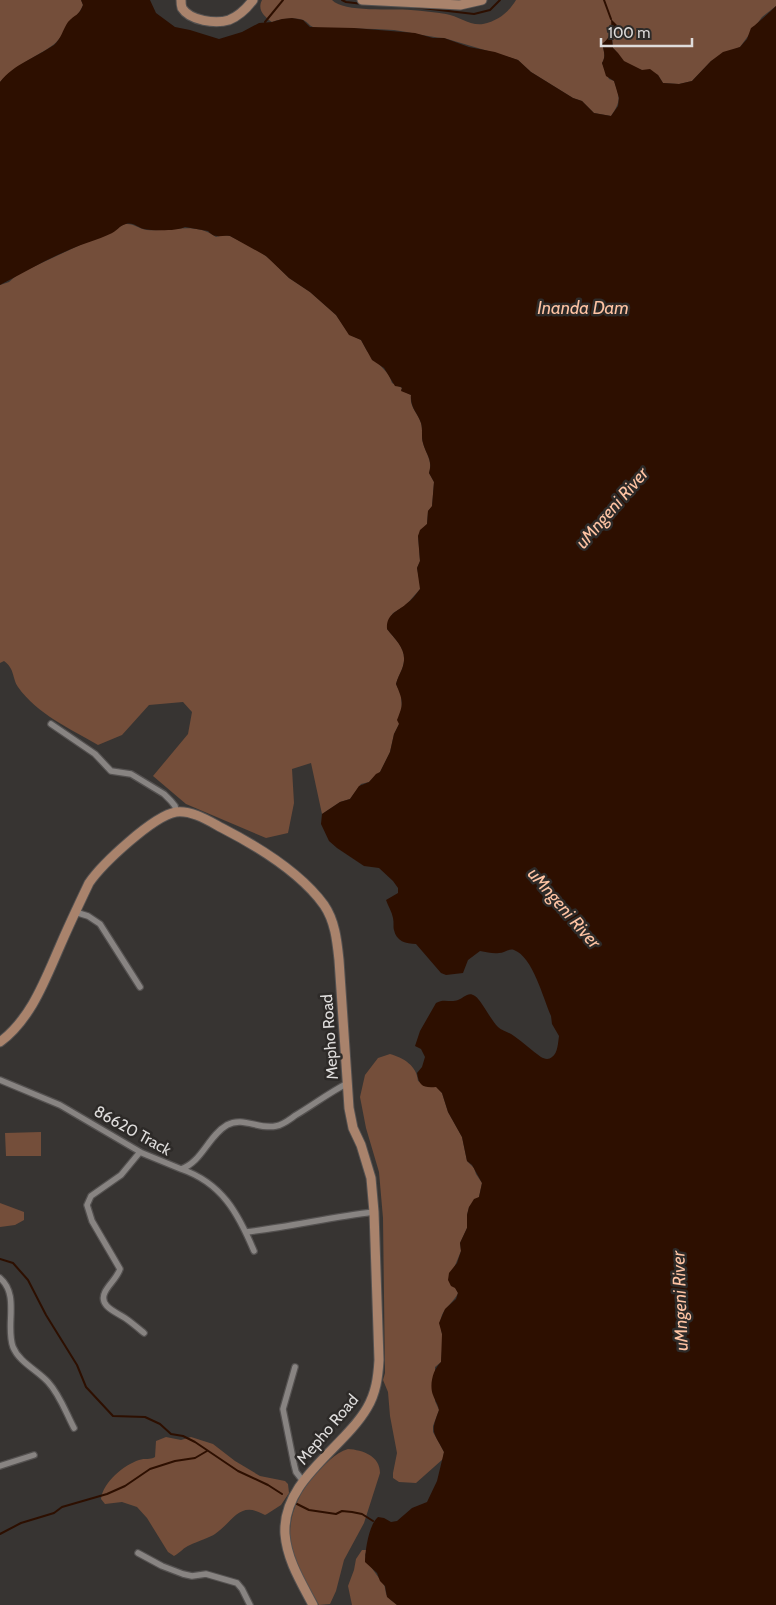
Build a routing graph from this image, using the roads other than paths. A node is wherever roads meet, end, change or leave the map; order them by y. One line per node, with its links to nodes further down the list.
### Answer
1 (181, 0): 2 (street)
2 (253, 0)
3 (362, 0): 5 (street)
4 (482, 0): 5 (street)
5 (471, 2)
6 (51, 724): 7 (street)
7 (176, 812): 8 (street); 12 (street, Mepho Road)
8 (75, 912): 9 (street); 10 (street)
9 (140, 987)
10 (0, 1042)
11 (0, 1080): 13 (street, 86620 Track)
12 (348, 1083): 14 (street, 86620 Track); 15 (street, Mepho Road)
13 (140, 1152): 14 (street, 86620 Track); 19 (street)
14 (181, 1169): 16 (street)
15 (374, 1212): 16 (street); 24 (street, Mepho Road)
16 (246, 1232): 17 (street)
17 (254, 1251)
18 (0, 1278): 21 (street)
19 (144, 1333)
20 (294, 1367): 24 (street)
21 (74, 1428)
22 (34, 1455): 23 (street)
23 (0, 1466)
24 (303, 1481): 27 (street, Mepho Road)
25 (138, 1553): 26 (street)
26 (250, 1605)
27 (313, 1605)

